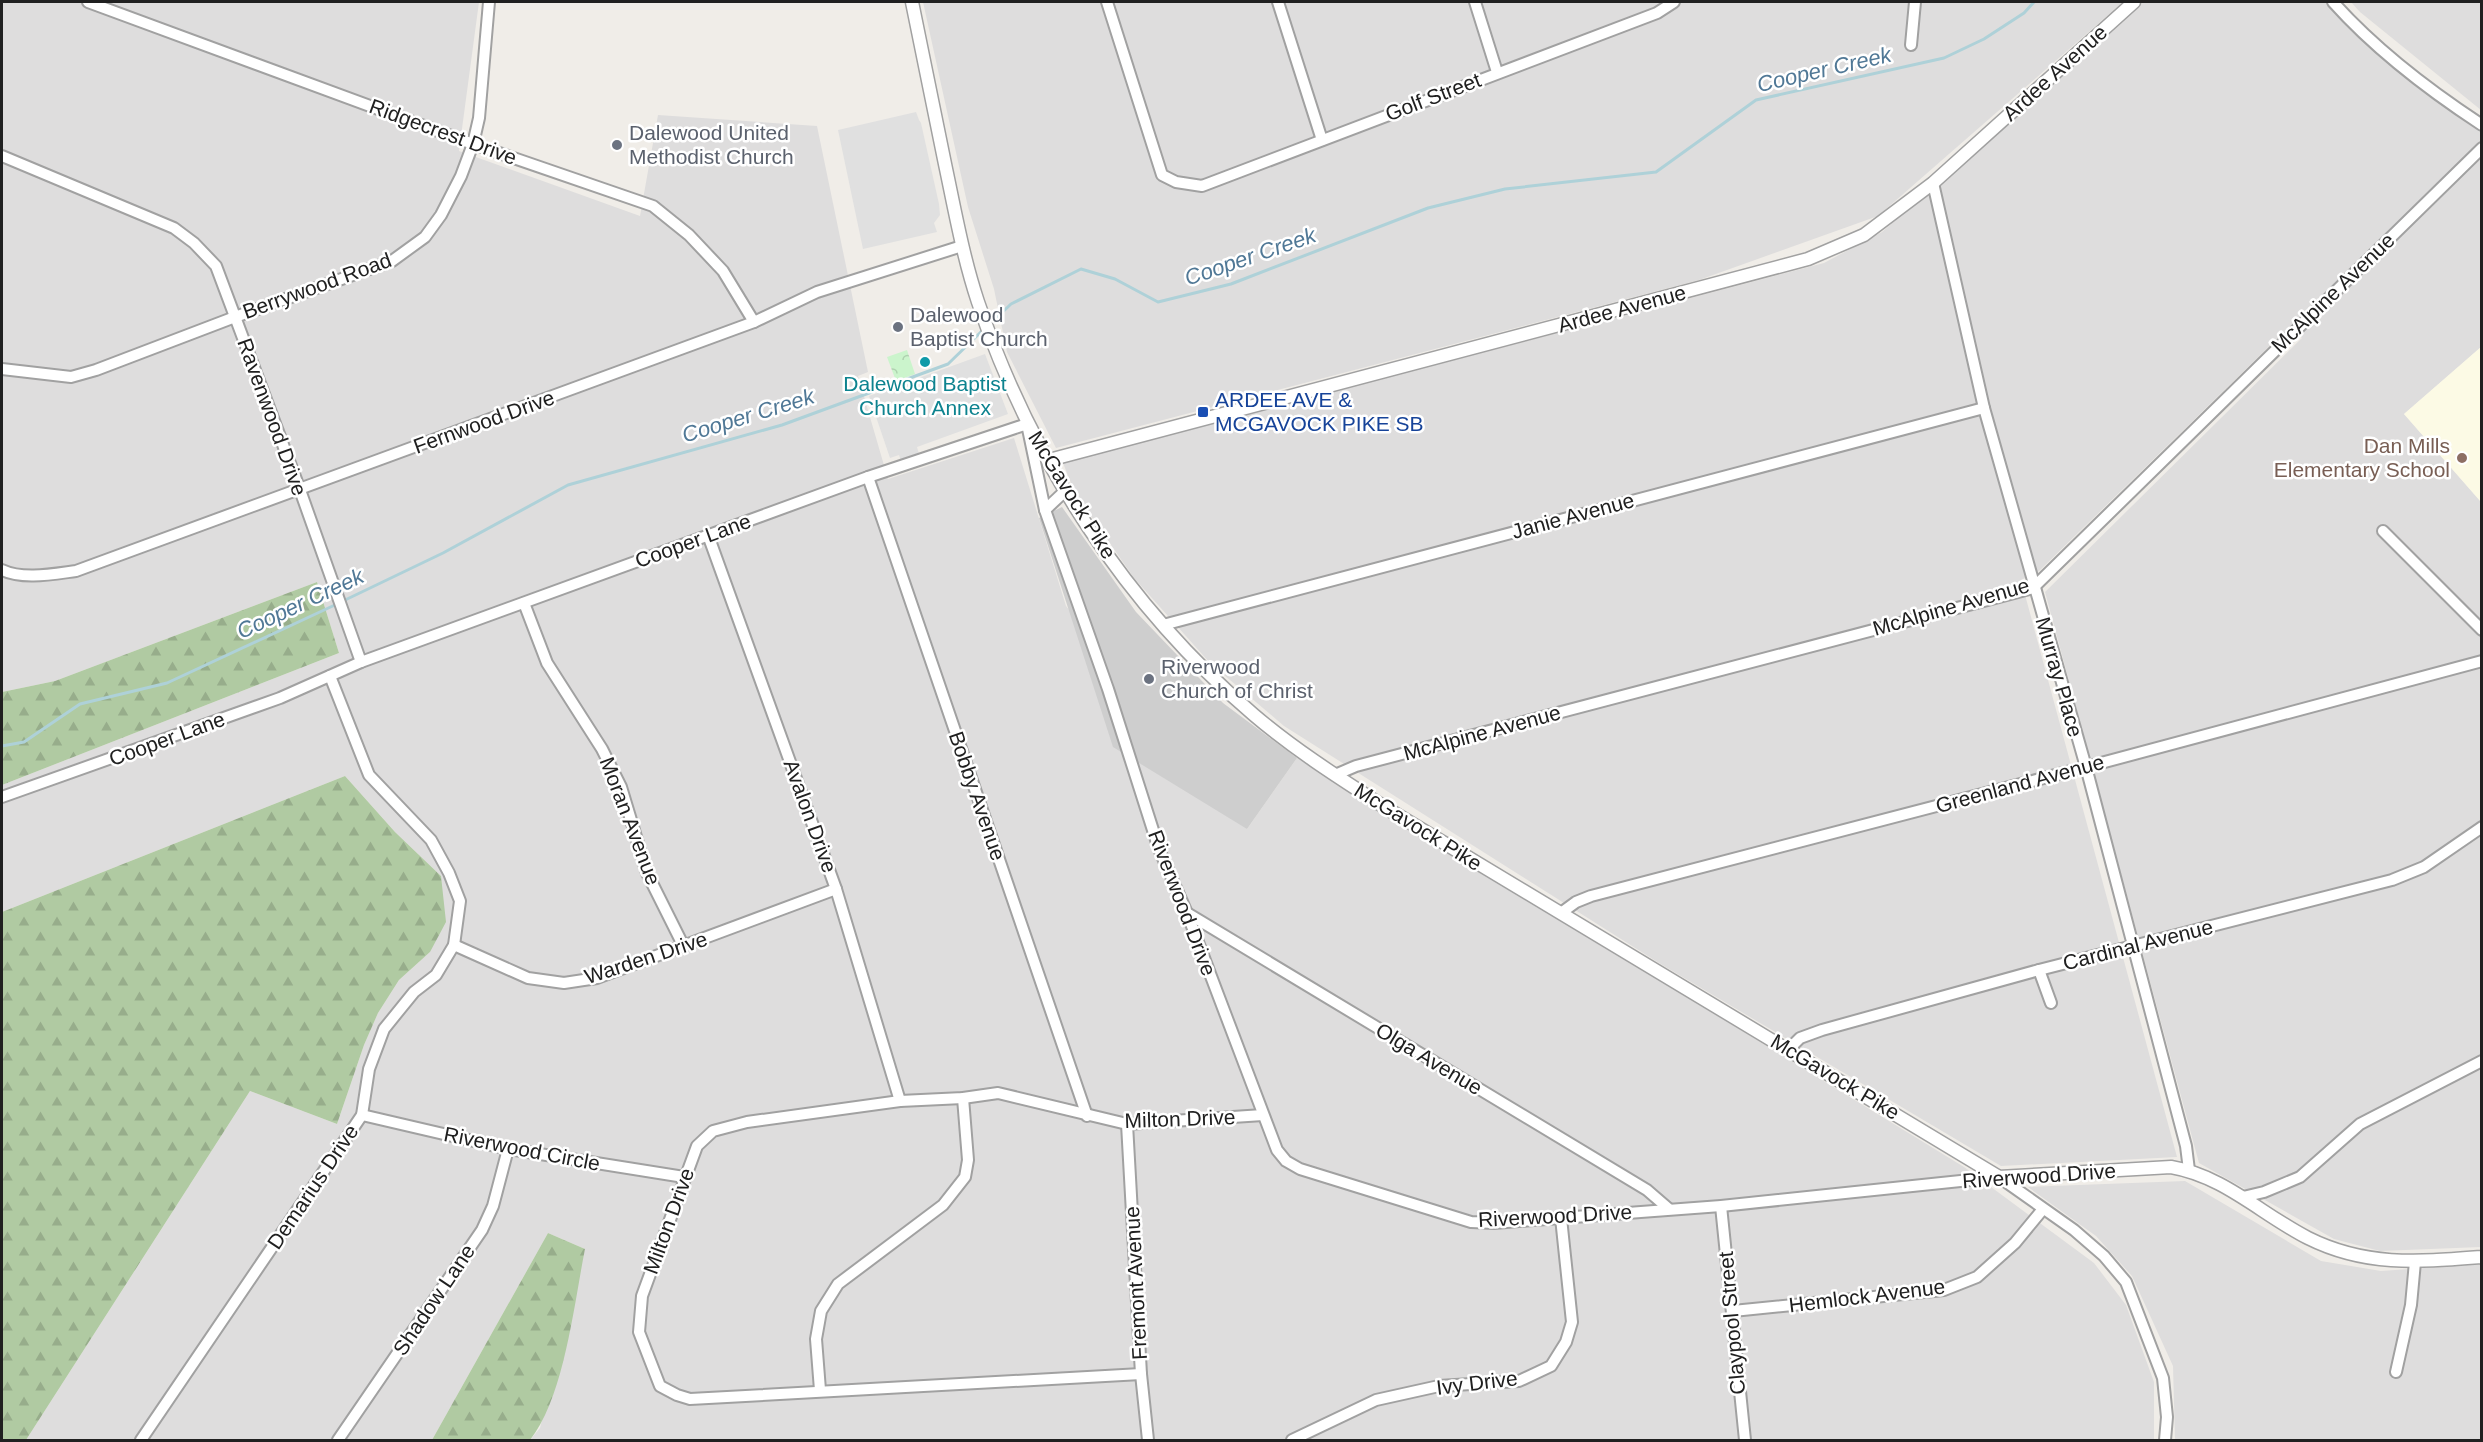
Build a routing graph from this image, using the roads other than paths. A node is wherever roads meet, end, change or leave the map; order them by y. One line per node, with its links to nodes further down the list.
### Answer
1 (88, 2): 15 (street, Ridgecrest Drive)
2 (489, 2): 15 (street, Berrywood Road)
3 (912, 2): 19 (street, McGavock Pike)
4 (1107, 2): 14 (street, Golf Street)
5 (1278, 2): 14 (street)
6 (1475, 2): 12 (street)
7 (1674, 2): 12 (street, Golf Street)
8 (1916, 2): 11 (street)
9 (2134, 2): 18 (street, Ardee Avenue)
10 (2333, 2): 13 (street)
11 (1911, 45)
12 (1497, 72): 14 (street, Golf Street)
13 (2481, 125)
14 (1322, 140)
15 (473, 144): 20 (street, Berrywood Road); 21 (street, Ridgecrest Drive)
16 (2481, 148): 34 (street, McAlpine Avenue)
17 (2, 156): 20 (street, Ravenwood Drive)
18 (1933, 183): 23 (street, Murray Place); 25 (street, Ardee Avenue)
19 (962, 246): 21 (street, Fernwood Drive); 24 (street, McGavock Pike)
20 (236, 317): 22 (street, Berrywood Road); 28 (street, Ravenwood Drive)
21 (754, 322): 28 (street, Fernwood Drive)
22 (2, 369)
23 (1984, 408): 34 (street, Murray Place); 36 (street, Janie Avenue)
24 (1027, 424): 25 (street, McGavock Pike); 26 (street, Riverwood Drive); 27 (street, Cooper Lane)
25 (1049, 460): 26 (street, Ardee Avenue); 29 (street, McGavock Pike)
26 (1036, 472): 30 (street, Riverwood Drive)
27 (868, 477): 32 (street, Cooper Lane); 59 (street, Bobby Avenue)
28 (300, 490): 33 (street, Fernwood Drive); 39 (street, Ravenwood Drive)
29 (1064, 492): 30 (street); 36 (street, McGavock Pike)
30 (1045, 510): 46 (street, Riverwood Drive)
31 (2383, 531): 37 (street)
32 (708, 535): 35 (street, Cooper Lane); 45 (street, Avalon Drive)
33 (2, 570)
34 (2033, 588): 41 (street, Murray Place); 42 (street, McAlpine Avenue)
35 (524, 603): 39 (street, Cooper Lane); 49 (street, Moran Avenue)
36 (1162, 625): 42 (street, McGavock Pike)
37 (2481, 630)
38 (2481, 661): 41 (street, Greenland Avenue)
39 (361, 663): 40 (street, Cooper Lane)
40 (330, 676): 43 (street, Cooper Lane); 48 (street, Demarius Drive)
41 (2086, 767): 47 (street, Greenland Avenue); 50 (street, Murray Place)
42 (1335, 775): 47 (street, McGavock Pike)
43 (2, 797)
44 (2481, 826): 50 (street, Cardinal Avenue)
45 (836, 889): 49 (street, Warden Drive); 56 (street, Avalon Drive)
46 (1187, 913): 58 (street, Riverwood Drive); 67 (street, Olga Avenue)
47 (1561, 913): 53 (street, McGavock Pike)
48 (454, 945): 49 (street, Warden Drive); 57 (street, Demarius Drive)
49 (684, 946)
50 (2133, 947): 51 (street, Cardinal Avenue); 62 (street, Murray Place)
51 (2039, 970): 52 (street); 53 (street, Cardinal Avenue)
52 (2051, 1003)
53 (1788, 1050): 64 (street, McGavock Pike)
54 (2481, 1061): 65 (street)
55 (963, 1098): 56 (street, Milton Drive); 59 (street, Milton Drive); 75 (street)
56 (900, 1101): 63 (street, Milton Drive)
57 (362, 1115): 61 (street, Riverwood Circle); 76 (street, Demarius Drive)
58 (1263, 1115): 60 (street, Milton Drive); 69 (street, Riverwood Drive)
59 (1087, 1116): 60 (street, Milton Drive)
60 (1127, 1124): 74 (street, Fremont Avenue)
61 (508, 1149): 63 (street, Riverwood Circle); 77 (street, Shadow Lane)
62 (2189, 1170): 64 (street, Riverwood Drive); 65 (street, Riverwood Drive)
63 (684, 1177): 75 (street, Milton Drive)
64 (1999, 1177): 66 (street, Riverwood Drive); 68 (street, McGavock Pike)
65 (2243, 1197): 71 (street, Riverwood Drive)
66 (1721, 1206): 67 (street, Riverwood Drive); 72 (street, Claypool Street)
67 (1669, 1209): 69 (street, Riverwood Drive)
68 (2043, 1209): 72 (street, Hemlock Avenue); 81 (street, McGavock Pike)
69 (1561, 1218): 79 (street, Ivy Drive)
70 (2481, 1257): 71 (street, Riverwood Drive)
71 (2415, 1262): 73 (street)
72 (1733, 1311): 80 (street, Claypool Street)
73 (2396, 1372)
74 (1141, 1374): 75 (street, Milton Drive); 78 (street, Fremont Avenue)
75 (820, 1390)
76 (141, 1440)
77 (338, 1440)
78 (1148, 1440)
79 (1293, 1440)
80 (1745, 1440)
81 (2165, 1440)

